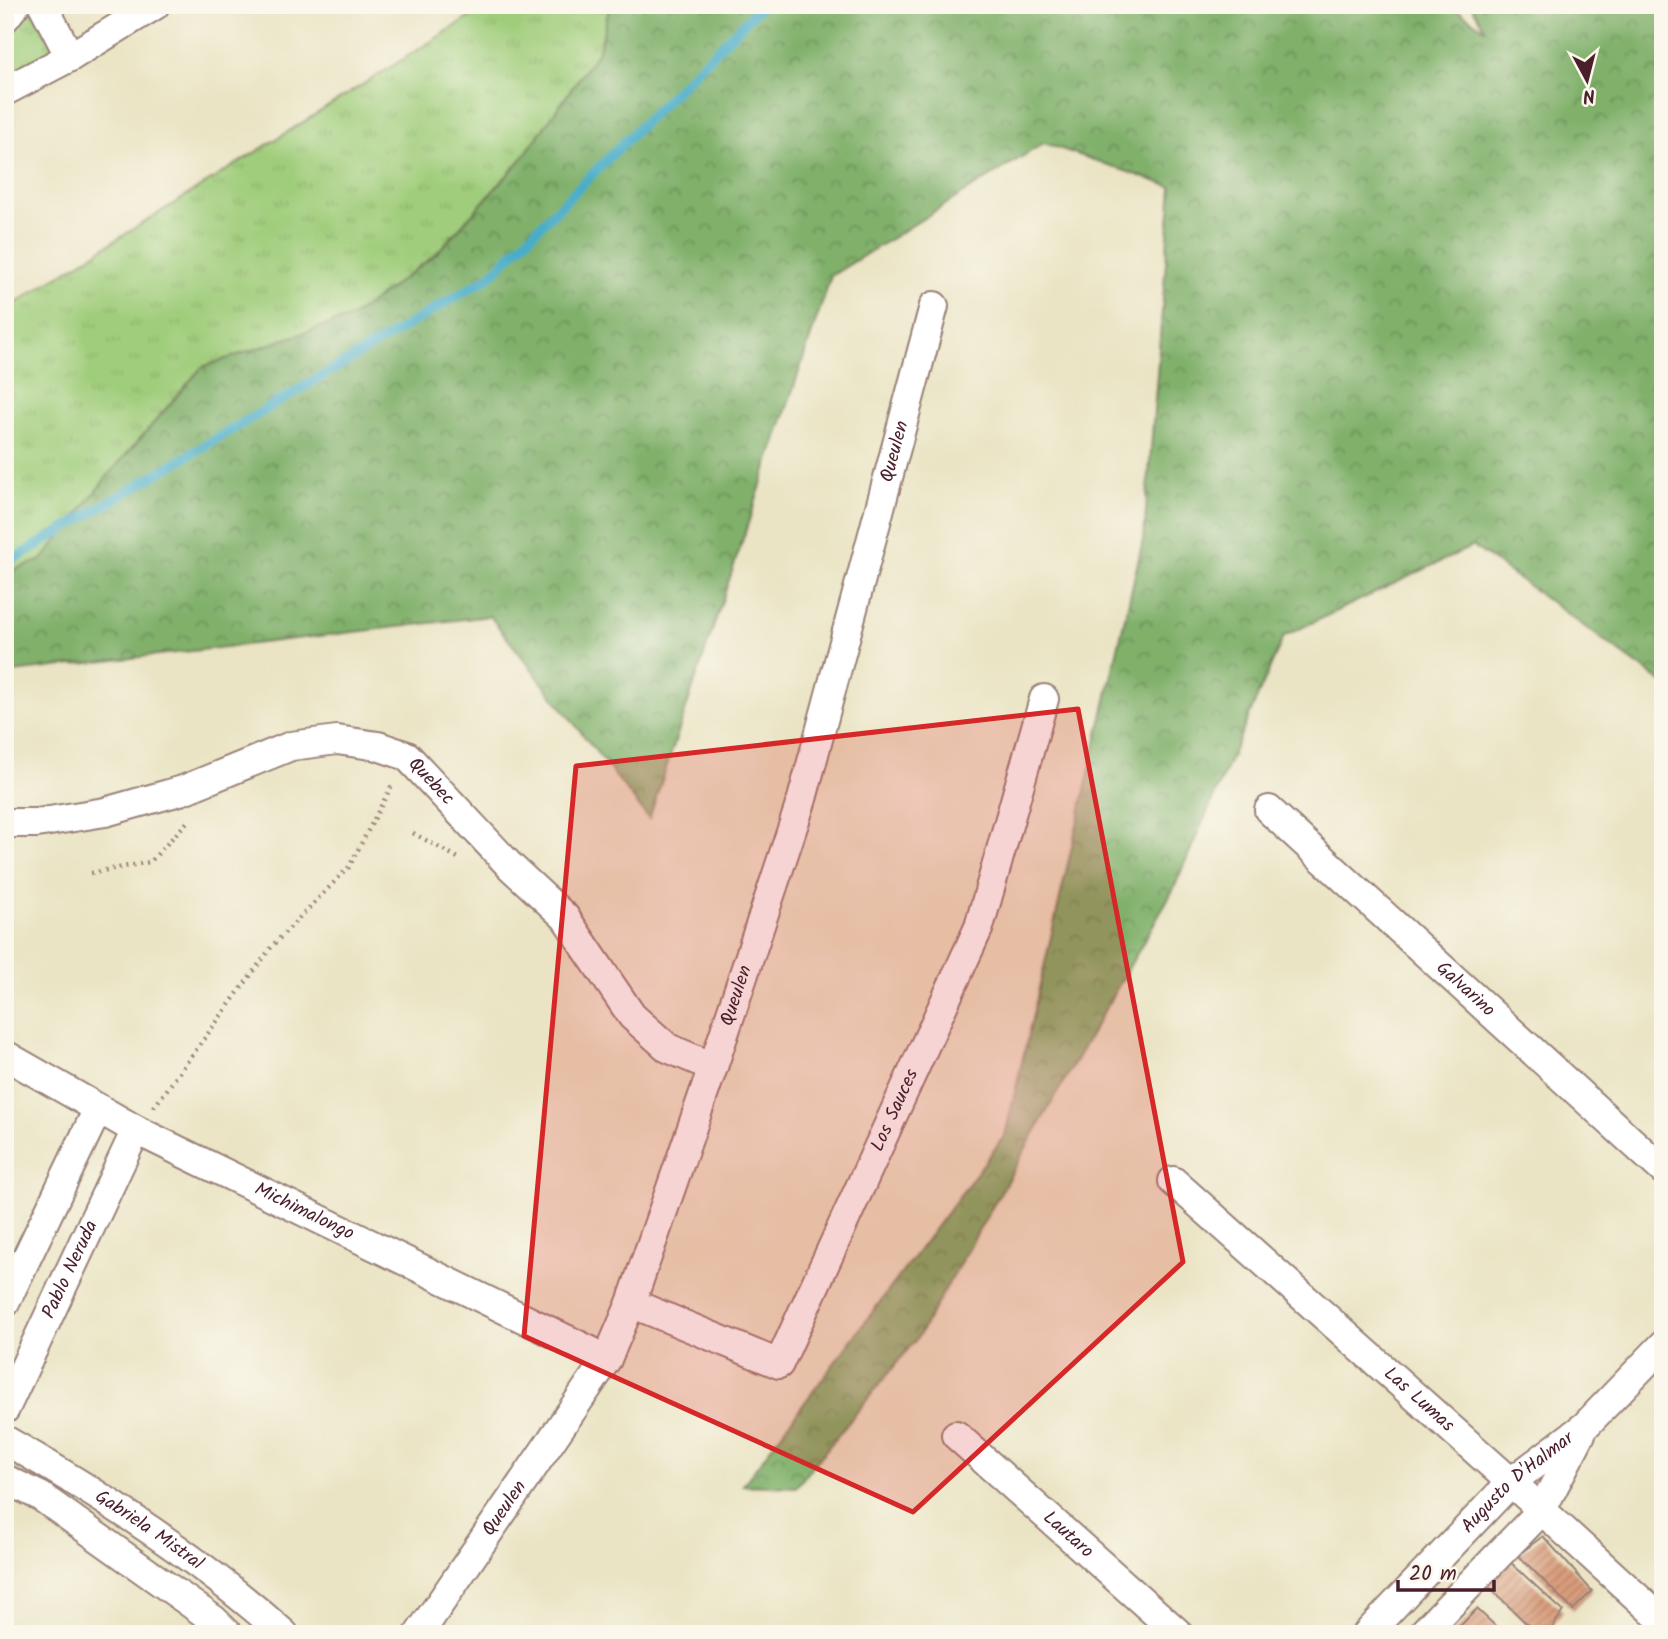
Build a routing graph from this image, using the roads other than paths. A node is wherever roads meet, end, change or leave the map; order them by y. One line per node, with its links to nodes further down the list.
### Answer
1 (15, 5): 4 (street)
2 (43, 5): 5 (street)
3 (155, 5): 5 (street)
4 (5, 19)
5 (70, 57): 6 (street)
6 (5, 91)
7 (934, 306): 12 (street, Queulen)
8 (1044, 699): 18 (street, Los Sauces)
9 (1269, 810): 15 (street, Galvarino)
10 (5, 823): 12 (street, Quebec)
11 (5, 1055): 13 (street, Michimalongo)
12 (713, 1067): 18 (street, Queulen)
13 (97, 1109): 14 (street, Michimalongo); 17 (street)
14 (136, 1130): 20 (street, Michimalongo); 21 (street, Pablo Neruda)
15 (1663, 1170)
16 (1173, 1181): 26 (street, Las Lumas)
17 (5, 1303)
18 (631, 1303): 20 (street, Queulen)
19 (1663, 1345): 22 (street, Augusto D'Halmar)
20 (607, 1359): 31 (street, Queulen)
21 (5, 1409)
22 (1585, 1426): 26 (street, Augusto D'Halmar); 27 (street, Augusto D'Halmar)
23 (957, 1435): 32 (street, Lautaro)
24 (5, 1440): 30 (street, Gabriela Mistral)
25 (5, 1479): 29 (street, Gabriela Mistral)
26 (1511, 1482): 27 (street, Las Lumas); 33 (street, Augusto D'Halmar)
27 (1541, 1511): 28 (street, Las Lumas); 34 (street, Augusto D'Halmar)
28 (1663, 1620)
29 (228, 1634)
30 (284, 1634)
31 (419, 1634)
32 (1179, 1634)
33 (1367, 1634)
34 (1422, 1634)

